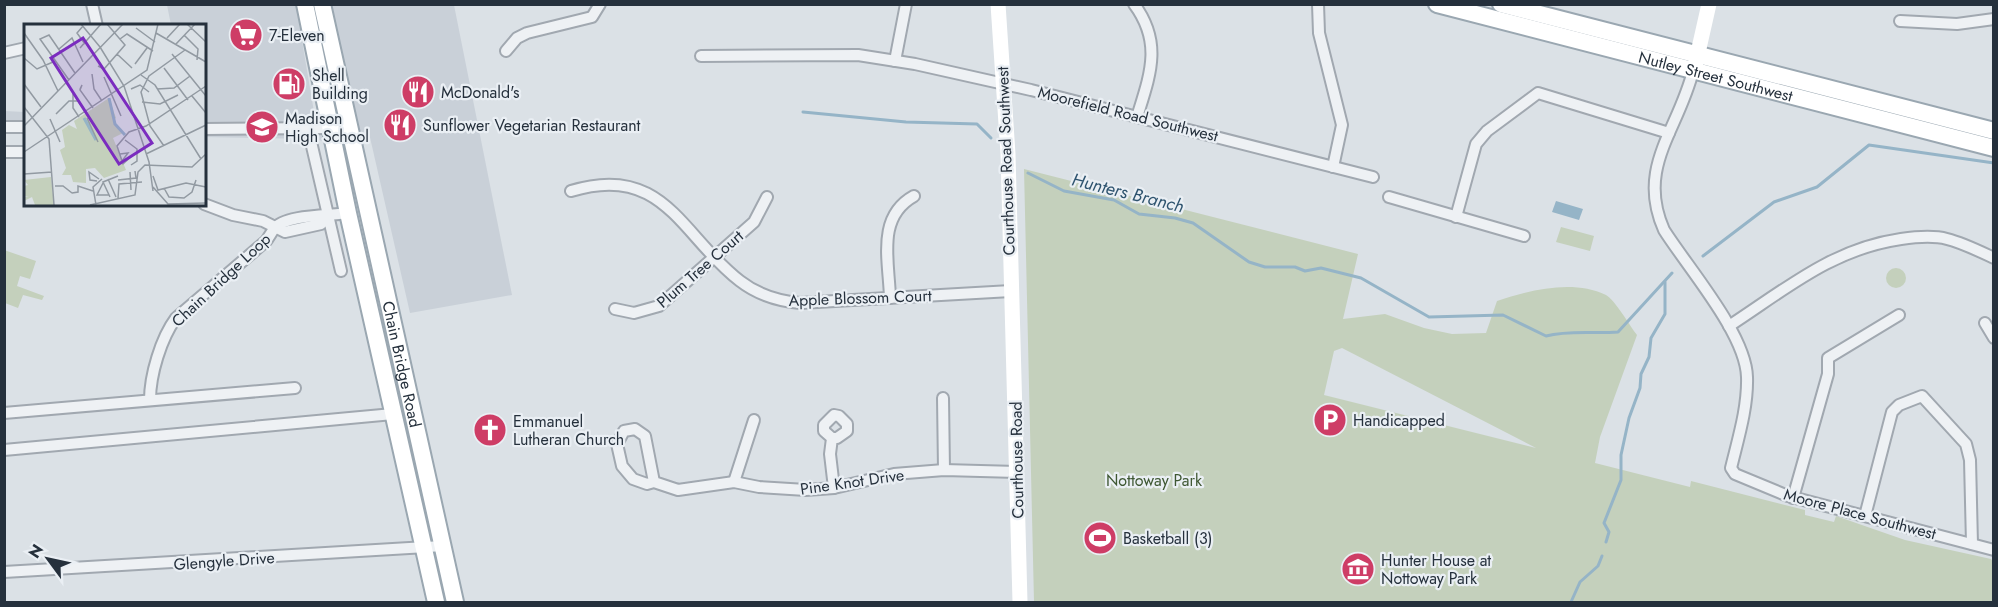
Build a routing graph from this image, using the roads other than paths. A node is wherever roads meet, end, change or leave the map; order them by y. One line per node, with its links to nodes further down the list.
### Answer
1 (92, 4): 14 (street)
2 (305, 4): 29 (main road, Chain Bridge Road)
3 (322, 4): 24 (main road, Chain Bridge Road)
4 (600, 4): 16 (street)
5 (906, 4): 20 (street)
6 (998, 4): 22 (street, Courthouse Road Southwest)
7 (1134, 4): 23 (street)
8 (1318, 4): 35 (street)
9 (1437, 4): 21 (main road, Nutley Street Southwest)
10 (1501, 4): 18 (main road, Nutley Street Southwest)
11 (1709, 4): 18 (street)
12 (1994, 19): 13 (street)
13 (1900, 21)
14 (97, 24)
15 (24, 48): 17 (street)
16 (506, 51)
17 (4, 52)
18 (1697, 55): 21 (street); 30 (main road, Nutley Street Southwest)
19 (701, 56): 20 (street, Moorefield Road Southwest)
20 (895, 61): 22 (street, Moorefield Road Southwest)
21 (1694, 71): 31 (street); 32 (main road, Nutley Street Southwest)
22 (1003, 83): 23 (street, Moorefield Road Southwest); 50 (street, Courthouse Road Southwest)
23 (1137, 117): 35 (street, Moorefield Road Southwest)
24 (348, 126): 29 (street); 74 (main road, Chain Bridge Road)
25 (4, 127): 26 (street)
26 (24, 127)
27 (206, 129): 28 (street)
28 (309, 129): 29 (street); 43 (street)
29 (329, 129): 42 (main road, Chain Bridge Road)
30 (1994, 131)
31 (1669, 133): 44 (street); 56 (street)
32 (1994, 148)
33 (4, 152): 34 (street)
34 (24, 152)
35 (1333, 167): 36 (street, Moorefield Road Southwest)
36 (1373, 177)
37 (571, 191): 47 (street, Apple Blossom Court)
38 (767, 196): 47 (street, Plum Tree Court)
39 (914, 196): 51 (street)
40 (1389, 197): 44 (street)
41 (206, 205): 45 (street, Chain Bridge Loop)
42 (348, 213): 43 (street, Chain Bridge Loop); 62 (main road, Chain Bridge Road)
43 (329, 217): 45 (street, Chain Bridge Loop); 49 (street)
44 (1456, 217): 46 (street)
45 (274, 228): 60 (street, Chain Bridge Loop)
46 (1524, 236)
47 (716, 257): 51 (street, Apple Blossom Court); 52 (street, Plum Tree Court)
48 (1994, 258): 56 (street)
49 (341, 271)
50 (1011, 291): 51 (street, Apple Blossom Court); 54 (street, Courthouse Road Southwest)
51 (890, 298)
52 (615, 309)
53 (1899, 315): 71 (street)
54 (1012, 318): 67 (street, Courthouse Road)
55 (1984, 323): 57 (street)
56 (1729, 326): 71 (street, Moore Place Southwest)
57 (1994, 338)
58 (295, 388): 60 (street)
59 (943, 398): 66 (street)
60 (150, 400): 61 (street)
61 (4, 413)
62 (393, 414): 65 (street); 75 (main road, Chain Bridge Road)
63 (754, 420): 69 (street)
64 (832, 438): 70 (street)
65 (4, 450)
66 (944, 470): 67 (street, Pine Knot Drive); 70 (street, Pine Knot Drive)
67 (1017, 472): 80 (street, Courthouse Road)
68 (654, 482): 68 (street, Pine Knot Drive); 69 (street, Pine Knot Drive)
69 (734, 482): 70 (street, Pine Knot Drive)
70 (834, 488)
71 (1792, 498): 72 (street, Moore Place Southwest)
72 (1865, 516): 73 (street, Moore Place Southwest); 73 (street)
73 (1972, 544): 76 (street, Moore Place Southwest)
74 (443, 546): 75 (street, Glengyle Drive); 79 (main road, Chain Bridge Road)
75 (424, 548): 77 (street, Glengyle Drive); 78 (main road, Chain Bridge Road)
76 (1994, 550)
77 (4, 572)
78 (436, 603)
79 (455, 603)
80 (1020, 603)

